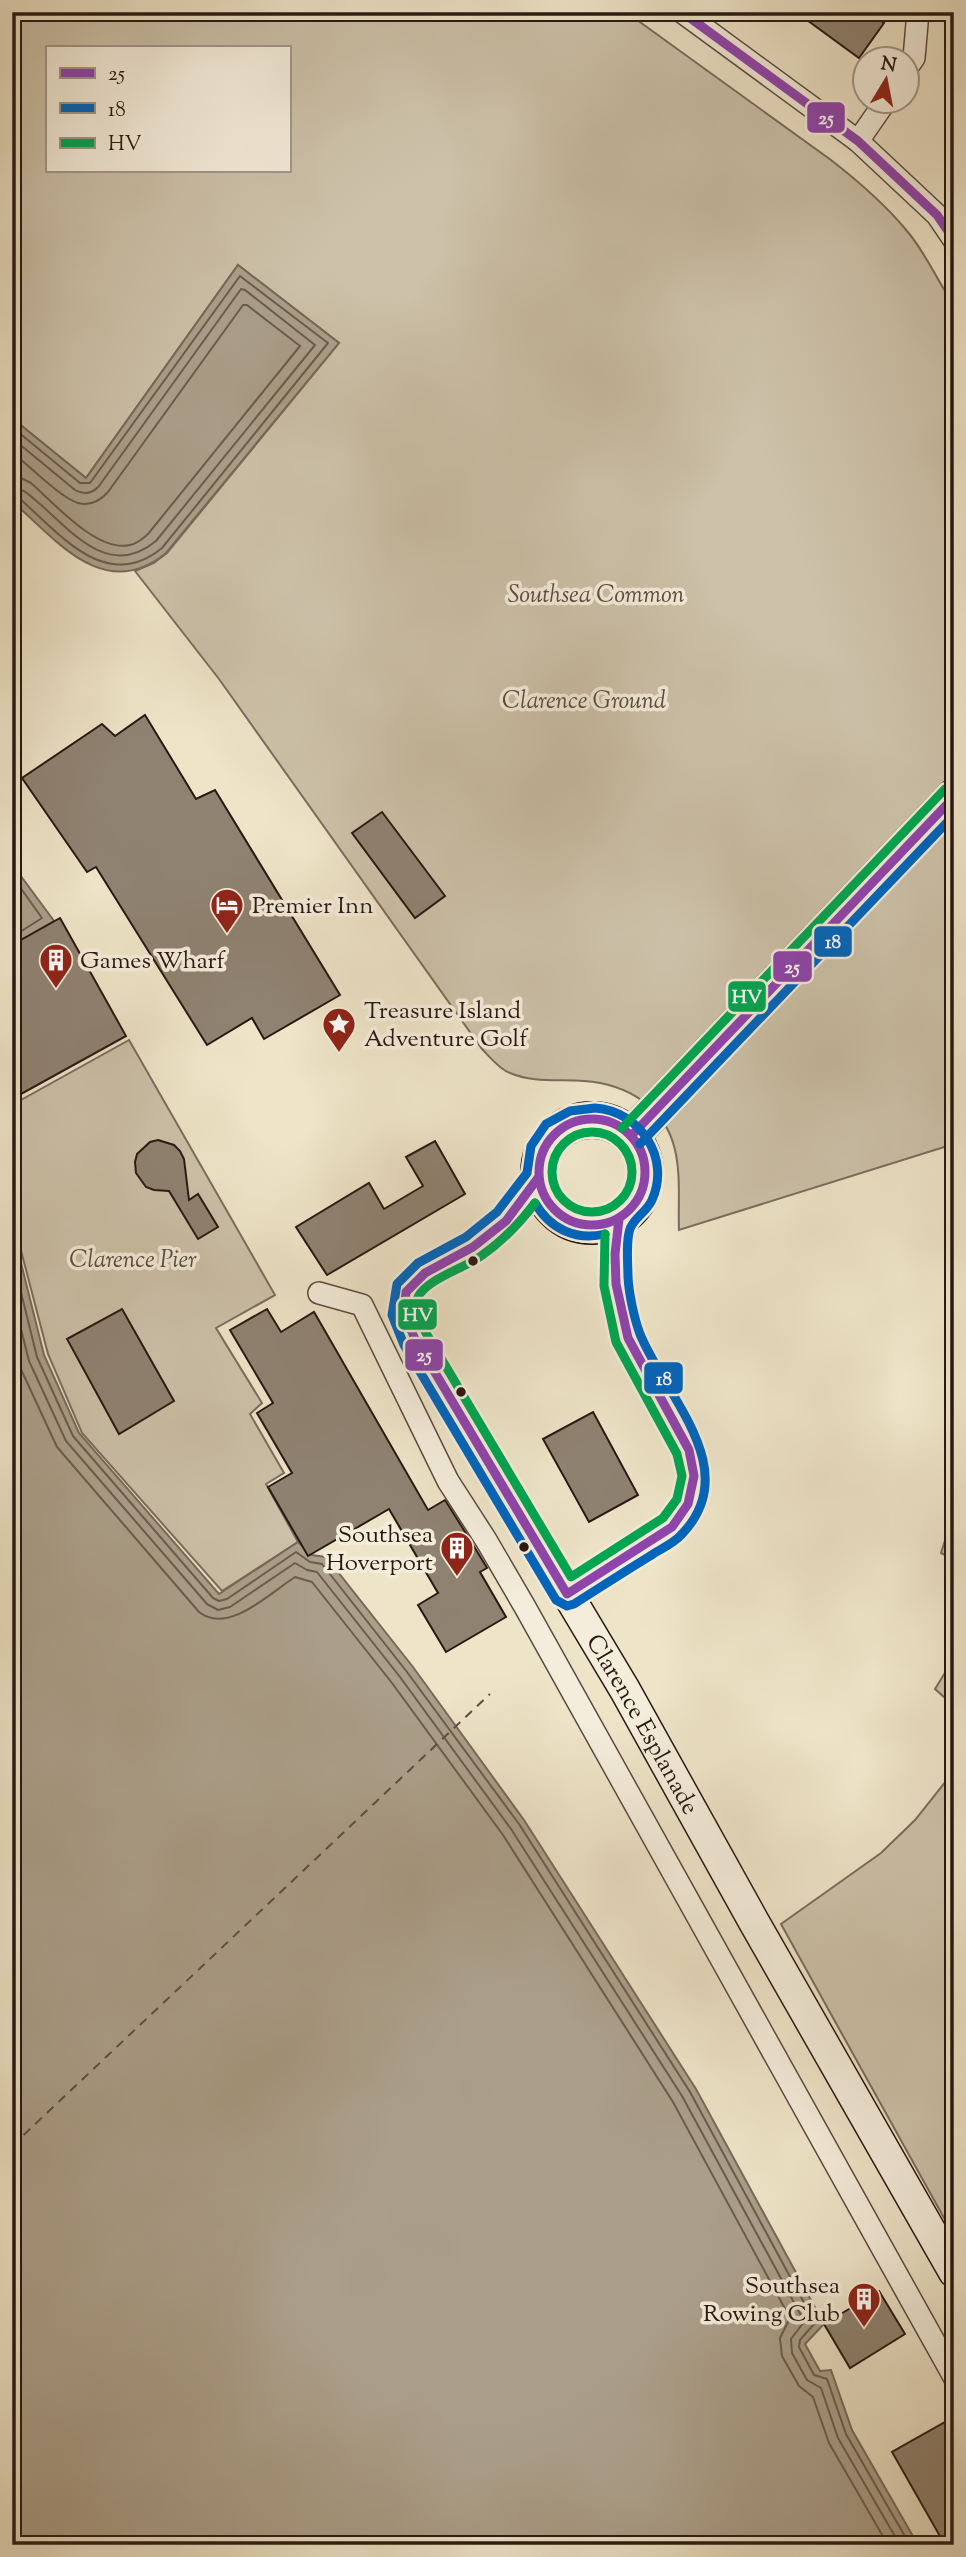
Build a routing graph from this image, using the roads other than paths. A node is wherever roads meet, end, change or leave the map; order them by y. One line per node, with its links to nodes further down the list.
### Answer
1 (682, 12): 5 (street)
2 (918, 12): 3 (street)
3 (915, 46)
4 (875, 116): 5 (street)
5 (858, 141): 6 (street)
6 (945, 212): 7 (street)
7 (954, 240)
8 (954, 796): 9 (main road)
9 (631, 1136): 10 (main road); 11 (main road)
10 (538, 1178): 11 (main road); 13 (street, Clarence Esplanade)
11 (619, 1219): 13 (street)
12 (319, 1293): 15 (street)
13 (568, 1594): 14 (street, Clarence Esplanade)
14 (954, 2273)
15 (954, 2377)

